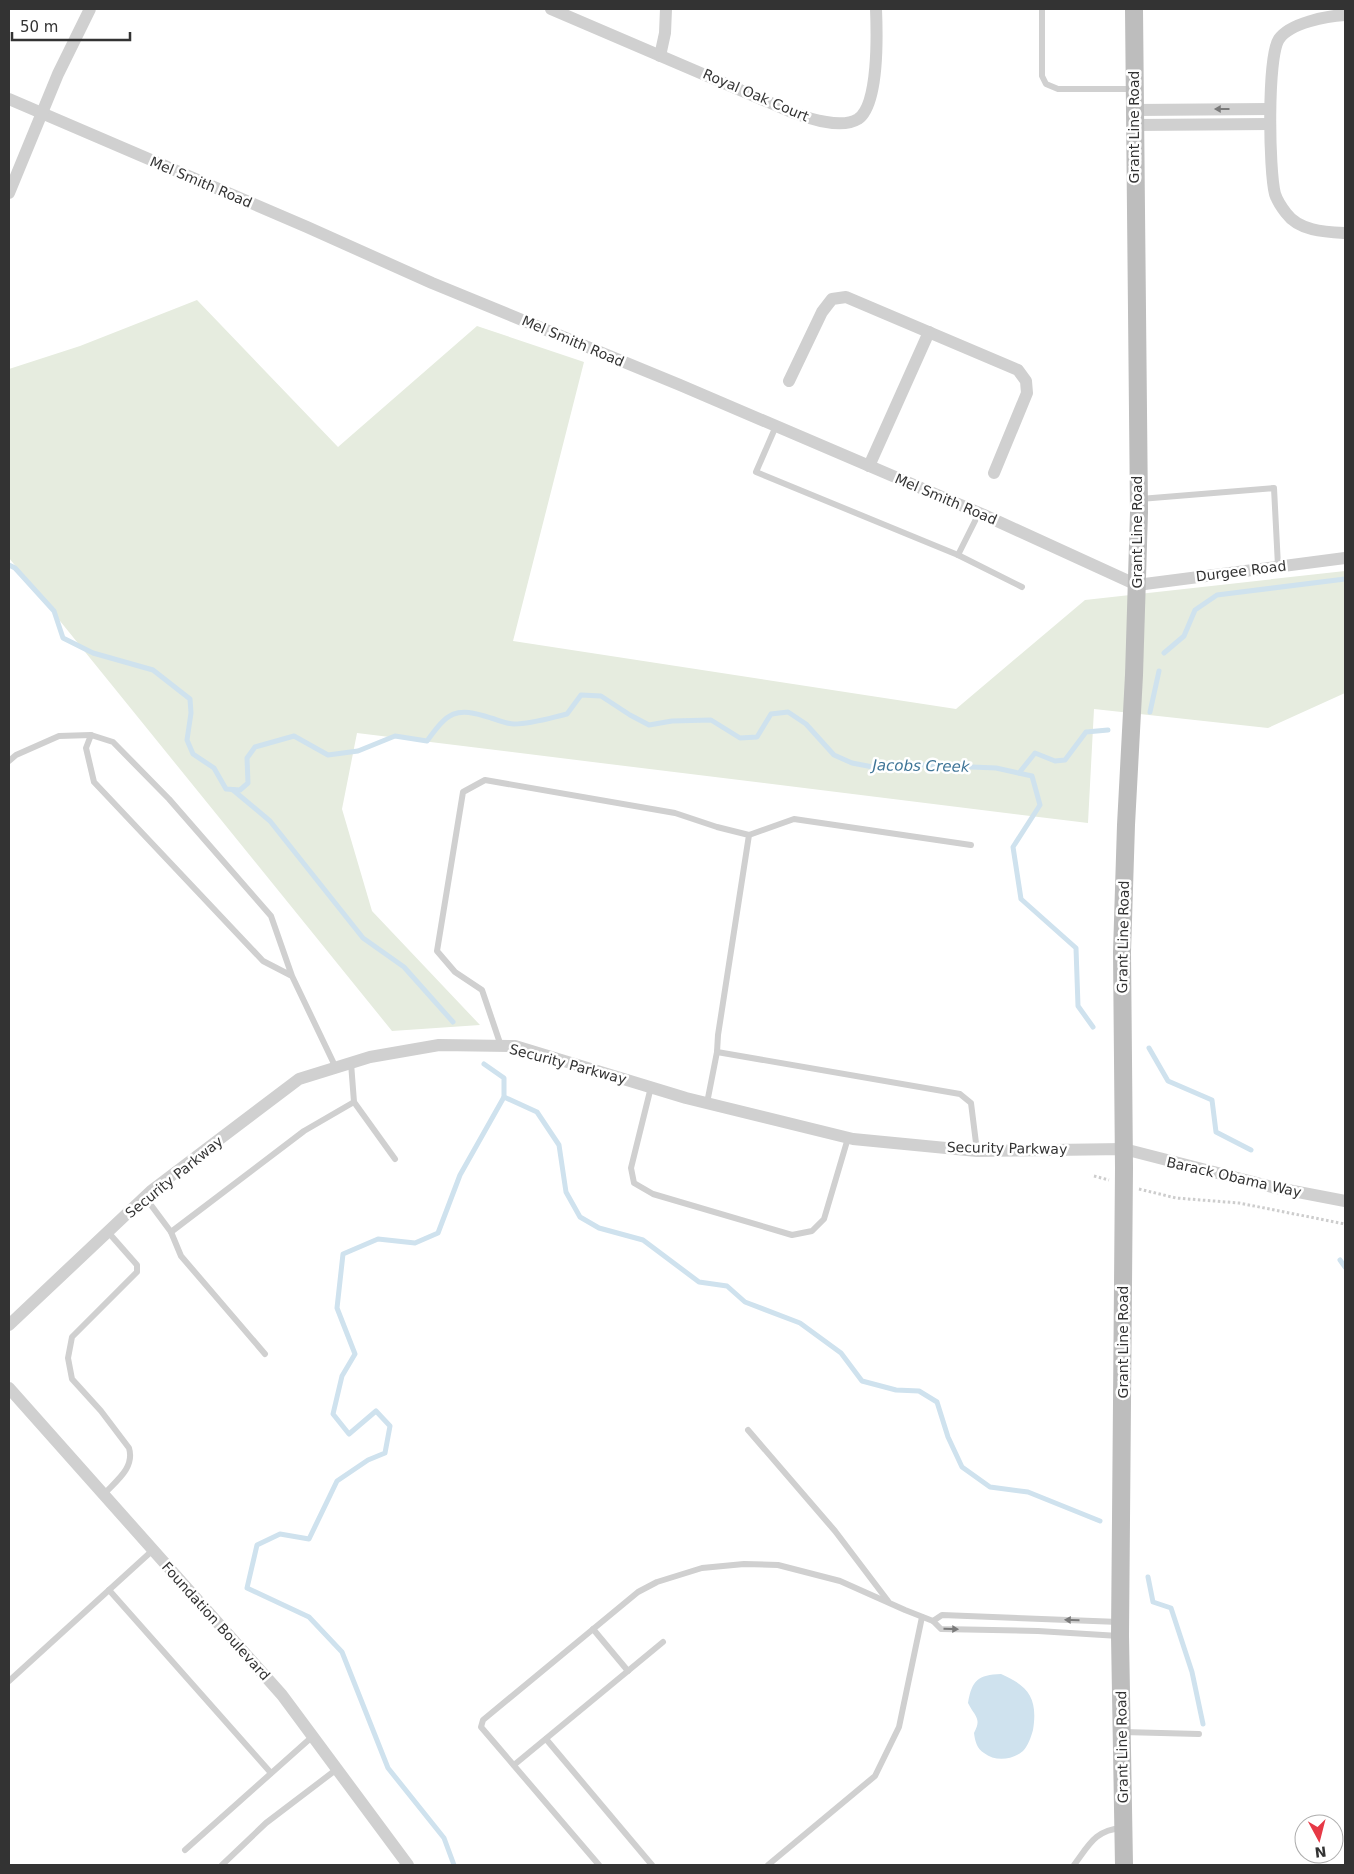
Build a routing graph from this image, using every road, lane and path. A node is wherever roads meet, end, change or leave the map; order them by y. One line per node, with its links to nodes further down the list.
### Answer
1 (90, 9): 12 (street)
2 (550, 9): 8 (street, Royal Oak Court)
3 (666, 9): 8 (street)
4 (876, 9): 8 (street, Royal Oak Court)
5 (1042, 9): 9 (lane)
6 (1134, 9): 9 (main road, Grant Line Road)
7 (1345, 15): 11 (street)
8 (660, 56)
9 (1134, 89): 13 (main road, Grant Line Road)
10 (9, 99): 12 (street, Mel Smith Road)
11 (1270, 109): 13 (street, one-way to 13); 14 (street)
12 (42, 114): 15 (street); 19 (street, Mel Smith Road)
13 (1134, 118): 14 (street); 22 (main road, Grant Line Road)
14 (1270, 124): 16 (street)
15 (9, 193)
16 (1345, 233)
17 (929, 332): 18 (street); 20 (street); 21 (street)
18 (789, 381)
19 (776, 426): 20 (street, Mel Smith Road); 24 (lane)
20 (869, 466): 23 (street, Mel Smith Road)
21 (994, 473)
22 (1138, 499): 26 (lane); 27 (main road, Grant Line Road)
23 (978, 513): 24 (lane); 27 (street, Mel Smith Road)
24 (958, 555): 28 (lane)
25 (1345, 558): 26 (street, Durgee Road)
26 (1278, 566): 27 (street, Durgee Road)
27 (1137, 585): 42 (main road, Grant Line Road)
28 (1022, 587)
29 (91, 735): 30 (lane); 33 (lane); 33 (lane)
30 (9, 761)
31 (749, 835): 32 (lane); 34 (lane); 35 (lane)
32 (971, 844)
33 (292, 976): 37 (lane)
34 (501, 1046): 36 (street, Security Parkway); 38 (street, Security Parkway)
35 (717, 1052): 40 (lane); 43 (lane)
36 (351, 1062): 37 (street, Security Parkway); 39 (lane)
37 (336, 1068): 46 (street, Security Parkway)
38 (651, 1087): 40 (street, Security Parkway); 41 (lane)
39 (354, 1102): 44 (lane); 50 (lane)
40 (707, 1103): 41 (street, Security Parkway)
41 (848, 1138): 43 (street, Security Parkway)
42 (1124, 1149): 43 (street, Security Parkway); 47 (street, Barack Obama Way); 62 (main road, Grant Line Road)
43 (977, 1151)
44 (395, 1159)
45 (1164, 1196): 48 (path)
46 (145, 1197): 49 (street, Security Parkway); 50 (lane)
47 (1345, 1201)
48 (1345, 1224)
49 (108, 1232): 51 (street, Security Parkway); 55 (lane)
50 (170, 1232): 52 (lane)
51 (9, 1325)
52 (265, 1354)
53 (9, 1388): 55 (street, Foundation Boulevard)
54 (748, 1430): 58 (lane)
55 (104, 1495): 56 (street, Foundation Boulevard)
56 (153, 1550): 57 (lane); 68 (street, Foundation Boulevard)
57 (110, 1590): 65 (lane); 72 (lane)
58 (888, 1602): 59 (lane); 61 (lane)
59 (922, 1618): 60 (lane); 79 (lane)
60 (933, 1621): 62 (lane, one-way to 60); 62 (lane, one-way to 62)
61 (593, 1629): 64 (lane); 70 (lane)
62 (1120, 1629): 66 (main road, Grant Line Road)
63 (664, 1642): 64 (lane)
64 (628, 1671): 69 (lane)
65 (9, 1682)
66 (1121, 1732): 67 (lane); 73 (main road, Grant Line Road)
67 (1199, 1734)
68 (313, 1736): 71 (street, Foundation Boulevard); 72 (lane)
69 (546, 1739): 70 (lane); 78 (lane)
70 (514, 1766): 77 (lane)
71 (337, 1769): 75 (lane); 76 (street, Foundation Boulevard)
72 (271, 1773): 74 (lane)
73 (1123, 1828): 80 (lane); 81 (main road, Grant Line Road)
74 (185, 1850)
75 (222, 1865)
76 (408, 1865)
77 (599, 1865)
78 (652, 1865)
79 (768, 1865)
80 (1074, 1865)
81 (1124, 1865)

